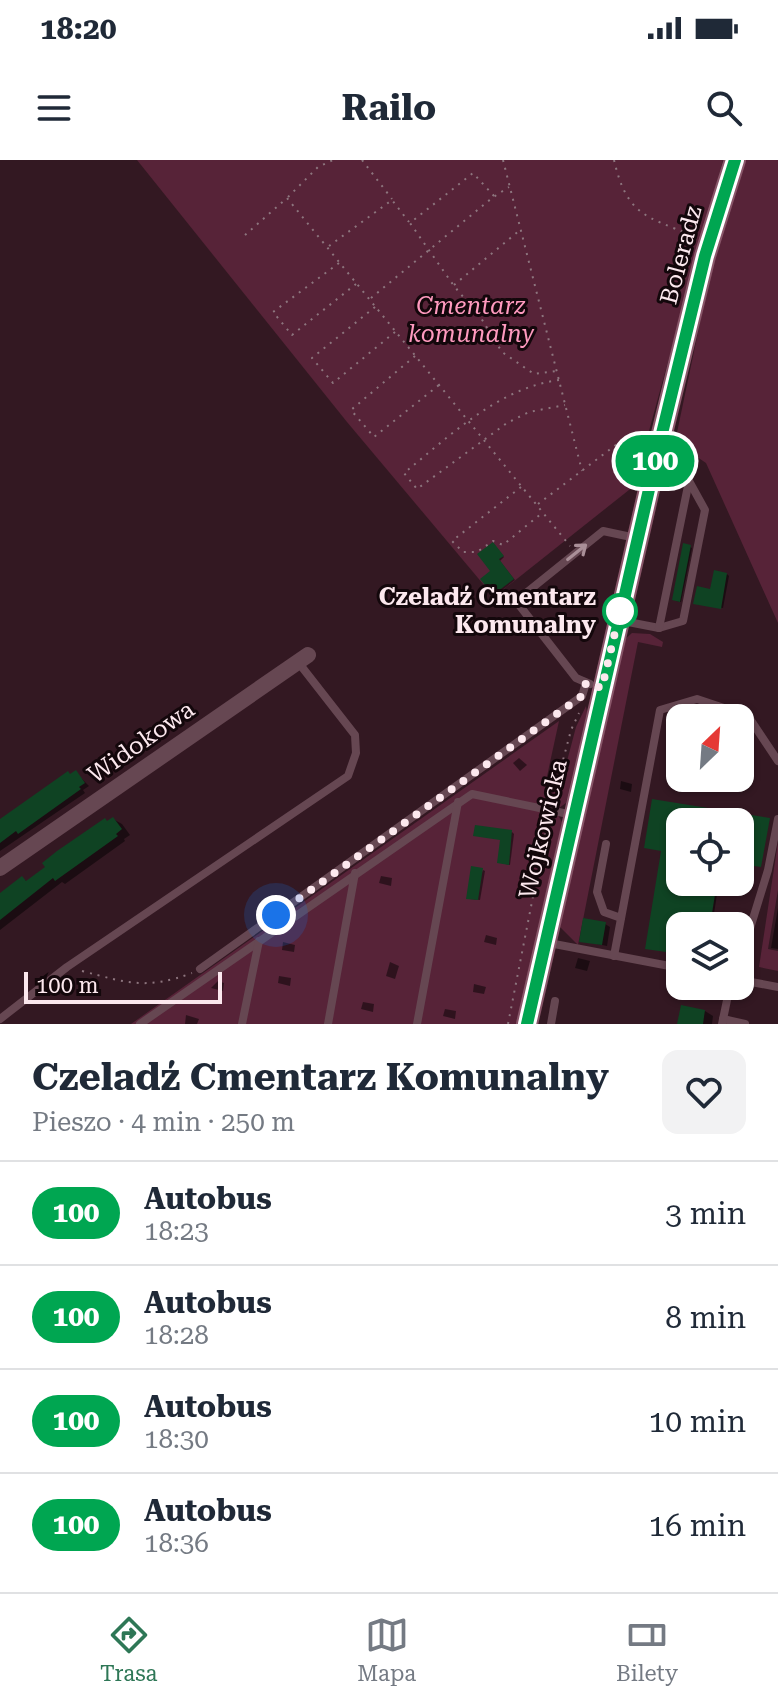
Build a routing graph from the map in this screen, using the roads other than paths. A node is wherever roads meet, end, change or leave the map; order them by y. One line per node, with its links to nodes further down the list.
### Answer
1 (735, 160): 2 (street, Boleradz)
2 (679, 365): 3 (street, Wojkowicka)
3 (658, 450): 4 (lane); 5 (street, Wojkowicka)
4 (689, 481): 7 (lane); 7 (lane)
5 (637, 538): 6 (street, Wojkowicka); 9 (lane, one-way to 5)
6 (618, 620): 7 (lane); 9 (street, Wojkowicka)
7 (659, 628)
8 (303, 659): 15 (street, Widokowa); 29 (lane)
9 (593, 685): 12 (street, Wojkowicka); 23 (lane)
10 (778, 761): 18 (lane)
11 (458, 801): 12 (lane); 16 (lane); 35 (lane)
12 (573, 815): 20 (street, Wojkowicka)
13 (778, 819): 17 (lane)
14 (606, 844): 18 (lane)
15 (0, 868)
16 (355, 873): 19 (lane); 34 (lane)
17 (754, 916)
18 (621, 918): 21 (lane)
19 (259, 941): 28 (lane); 33 (lane)
20 (544, 942): 21 (lane); 36 (street, Wojkowicka)
21 (614, 956): 22 (lane)
22 (666, 965)
23 (200, 969)
24 (754, 983): 25 (lane)
25 (778, 987)
26 (727, 1000): 30 (lane)
27 (555, 1001): 37 (lane)
28 (159, 1011): 31 (lane); 32 (lane)
29 (0, 1019)
30 (723, 1022): 38 (lane)
31 (140, 1024)
32 (156, 1024)
33 (242, 1024)
34 (328, 1024)
35 (417, 1024)
36 (527, 1024)
37 (551, 1024)
38 (745, 1024)

